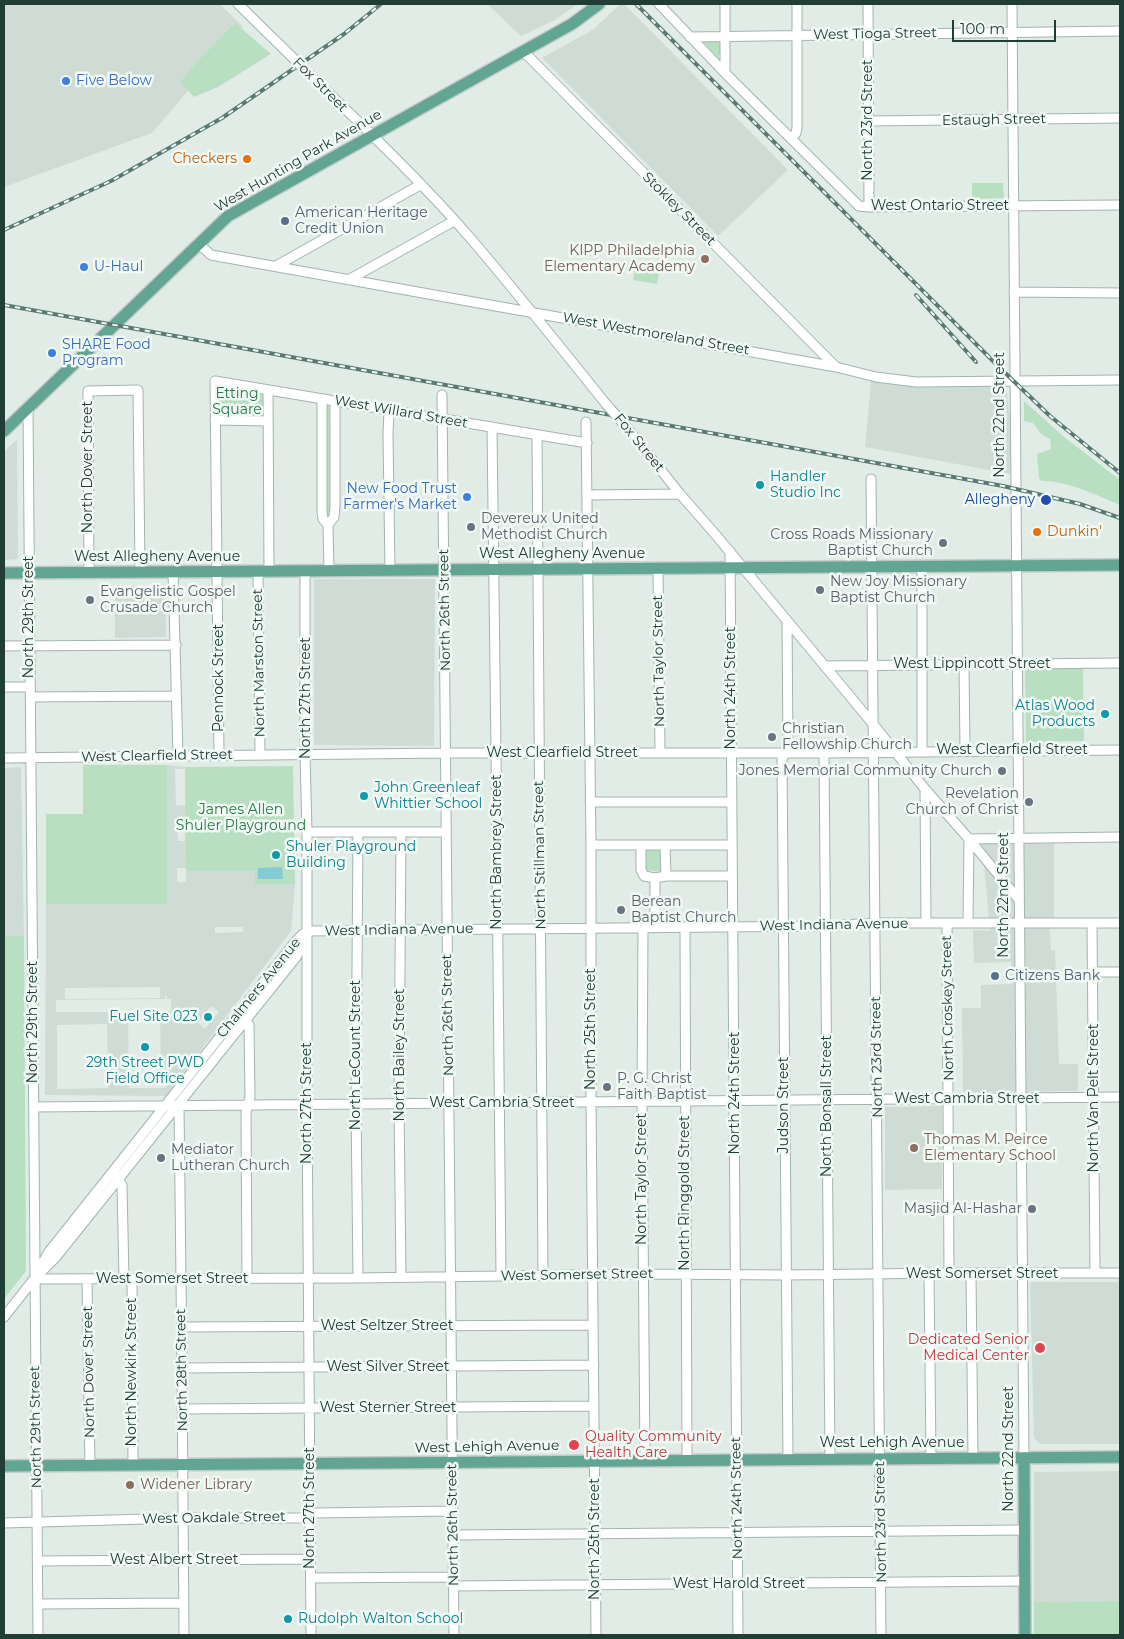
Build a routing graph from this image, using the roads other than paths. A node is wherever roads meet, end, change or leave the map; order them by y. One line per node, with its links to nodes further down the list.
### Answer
1 (238, 4): 19 (street, Fox Street, bridge)
2 (599, 4): 14 (main road, West Hunting Park Avenue)
3 (659, 4): 13 (street, West Ontario Street)
4 (725, 4): 11 (street)
5 (797, 4): 12 (street)
6 (868, 4): 10 (street, North 23rd Street)
7 (1012, 4): 9 (street, North 22nd Street)
8 (1120, 31): 9 (street, West Tioga Street)
9 (1012, 33): 10 (street, West Tioga Street); 17 (street, North 22nd Street)
10 (868, 34): 12 (street, West Tioga Street); 18 (street, North 23rd Street)
11 (725, 35): 12 (street, West Tioga Street); 13 (street, West Tioga Street); 15 (street)
12 (798, 35): 20 (street)
13 (690, 37): 15 (street, West Ontario Street)
14 (523, 51): 19 (main road, West Hunting Park Avenue); 32 (street, Stokley Street)
15 (725, 73): 20 (street, West Ontario Street)
16 (1120, 118): 17 (street, Estaugh Street)
17 (1014, 120): 18 (street, Estaugh Street); 23 (street, North 22nd Street)
18 (868, 121): 24 (street, North 23rd Street)
19 (372, 135): 21 (street, Fox Street); 26 (main road, West Hunting Park Avenue)
20 (792, 138): 24 (street, West Ontario Street)
21 (420, 185): 25 (street, Fox Street); 27 (street)
22 (1120, 205): 23 (street, West Ontario Street)
23 (1013, 206): 24 (street, West Ontario Street); 29 (street, North 22nd Street)
24 (869, 207)
25 (454, 221): 28 (street); 31 (street, Fox Street)
26 (198, 243): 27 (street, West Westmoreland Street); 39 (main road, West Hunting Park Avenue)
27 (276, 266): 28 (street, West Westmoreland Street)
28 (350, 280): 31 (street, West Westmoreland Street)
29 (1014, 292): 30 (street); 34 (street, North 22nd Street)
30 (1120, 293)
31 (531, 312): 32 (street, West Westmoreland Street); 50 (street, Fox Street, bridge)
32 (836, 367): 34 (street, West Westmoreland Street)
33 (1120, 380): 34 (street, West Westmoreland Street)
34 (1015, 381): 55 (street, North 22nd Street)
35 (268, 390): 37 (street, West Willard Street); 42 (street, West Willard Street); 43 (street, North Marston Street)
36 (442, 395): 41 (street, North 26th Street)
37 (322, 399): 38 (street, West Willard Street); 52 (street)
38 (334, 401): 40 (street, West Willard Street); 52 (street)
39 (28, 408): 46 (main road, West Hunting Park Avenue); 74 (street, North 29th Street)
40 (389, 410): 41 (street, West Willard Street); 65 (street)
41 (443, 419): 45 (street, West Willard Street); 62 (street, North 26th Street)
42 (215, 420): 43 (street); 72 (street)
43 (268, 421): 66 (street, North Marston Street)
44 (586, 422): 48 (street, North 25th Street)
45 (492, 427): 47 (street, West Willard Street); 63 (street, North Bambrey Street)
46 (4, 431)
47 (537, 435): 48 (street, West Willard Street); 64 (street, North Stillman Street)
48 (587, 443): 51 (street, North 25th Street)
49 (871, 479): 56 (street, North 23rd Street)
50 (680, 494): 51 (street); 53 (street, Fox Street)
51 (587, 496): 58 (street, North 25th Street)
52 (328, 525): 68 (street)
53 (730, 551): 60 (street, North 24th Street); 61 (street, Fox Street)
54 (1120, 565): 55 (main road, West Allegheny Avenue)
55 (1017, 566): 57 (main road, West Allegheny Avenue); 79 (street, North 22nd Street)
56 (872, 567): 57 (main road, West Allegheny Avenue); 61 (main road, West Allegheny Avenue); 81 (street, North 23rd Street)
57 (922, 567): 82 (street)
58 (588, 568): 59 (main road, West Allegheny Avenue); 64 (main road, West Allegheny Avenue); 99 (street, North 25th Street)
59 (658, 568): 60 (main road, West Allegheny Avenue); 100 (street, North Taylor Street)
60 (730, 568): 61 (main road, West Allegheny Avenue); 101 (street, North 24th Street)
61 (744, 568): 75 (street, Fox Street)
62 (445, 569): 63 (main road, West Allegheny Avenue); 65 (main road, West Allegheny Avenue); 96 (street, North 26th Street)
63 (494, 569): 64 (main road, West Allegheny Avenue); 97 (street, North Bambrey Street)
64 (537, 569): 98 (street, North Stillman Street)
65 (390, 570): 68 (main road, West Allegheny Avenue)
66 (264, 571): 67 (main road, West Allegheny Avenue); 72 (main road, West Allegheny Avenue); 107 (street, North Marston Street)
67 (305, 571): 68 (main road, West Allegheny Avenue); 104 (street, North 27th Street)
68 (329, 571)
69 (88, 572): 70 (main road, West Allegheny Avenue); 70 (street, North Dover Street); 74 (main road, West Allegheny Avenue)
70 (140, 572): 71 (main road, West Allegheny Avenue)
71 (172, 572): 72 (main road, West Allegheny Avenue); 76 (street)
72 (218, 572): 106 (street, Pennock Street)
73 (4, 573): 74 (main road, West Allegheny Avenue)
74 (29, 573): 78 (street, North 29th Street)
75 (787, 621): 84 (street, Fox Street); 102 (street, Judson Street)
76 (176, 645): 78 (street); 87 (street)
77 (4, 646): 78 (street)
78 (30, 646): 86 (street, North 29th Street)
79 (1017, 663): 80 (street, West Lippincott Street); 83 (street, West Lippincott Street); 94 (street, North 22nd Street)
80 (1120, 663)
81 (873, 664): 82 (street, West Lippincott Street); 84 (street, West Lippincott Street); 89 (street, North 23rd Street)
82 (923, 664): 83 (street, West Lippincott Street); 90 (street)
83 (964, 664): 91 (street)
84 (824, 666): 89 (street, Fox Street)
85 (4, 687): 86 (street)
86 (30, 687): 88 (street, North 29th Street)
87 (176, 696): 88 (street); 105 (street)
88 (30, 697): 109 (street, North 29th Street)
89 (873, 724): 93 (street, Fox Street); 95 (street, North 23rd Street)
90 (922, 750): 91 (street, West Clearfield Street); 93 (street, West Clearfield Street)
91 (965, 750): 94 (street, West Clearfield Street)
92 (1120, 750): 94 (street, West Clearfield Street)
93 (895, 751): 95 (street, West Clearfield Street); 110 (street, Fox Street)
94 (1019, 751): 118 (street, North 22nd Street)
95 (874, 752): 103 (street, West Clearfield Street); 130 (street, North 23rd Street)
96 (446, 753): 97 (street, West Clearfield Street); 104 (street, West Clearfield Street); 116 (street, North 26th Street)
97 (496, 753): 98 (street, West Clearfield Street); 144 (street, North Bambrey Street)
98 (538, 753): 99 (street, West Clearfield Street); 139 (street, North Stillman Street)
99 (589, 753): 100 (street, West Clearfield Street); 111 (street, North 25th Street)
100 (660, 753): 101 (street, West Clearfield Street)
101 (732, 753): 102 (street, West Clearfield Street); 112 (street, North 24th Street)
102 (785, 753): 103 (street, West Clearfield Street); 135 (street, Judson Street)
103 (824, 753): 136 (street, North Bonsall Street)
104 (306, 754): 107 (street, West Clearfield Street); 113 (street, North 27th Street)
105 (178, 755): 106 (street, West Clearfield Street); 109 (street, West Clearfield Street)
106 (219, 755): 107 (street, West Clearfield Street)
107 (260, 755)
108 (4, 758): 109 (street, West Clearfield Street)
109 (30, 758): 171 (street, North 29th Street)
110 (925, 789): 119 (street, Fox Street); 131 (street)
111 (590, 802): 112 (street); 120 (street, North 25th Street)
112 (731, 802): 121 (street, North 24th Street)
113 (308, 832): 114 (street); 147 (street, North 27th Street)
114 (358, 832): 115 (street); 145 (street, North LeCount Street)
115 (401, 832): 116 (street); 146 (street, North Bailey Street)
116 (445, 832): 143 (street, North 26th Street)
117 (1120, 837): 118 (street)
118 (1019, 838): 119 (street); 127 (street, North 22nd Street)
119 (969, 839): 127 (street, Fox Street); 128 (street, North Croskey Street)
120 (591, 845): 122 (street); 140 (street, North 25th Street)
121 (732, 845): 123 (street); 125 (street, North 24th Street)
122 (641, 846): 123 (street); 126 (street)
123 (665, 846): 124 (street)
124 (666, 876): 125 (street); 126 (street)
125 (732, 876): 138 (street, North 24th Street)
126 (655, 878): 142 (street)
127 (1019, 900): 129 (street, North 22nd Street)
128 (968, 922): 129 (street, West Indiana Avenue); 132 (street, West Indiana Avenue)
129 (1019, 922): 133 (street, West Indiana Avenue); 152 (street, North 22nd Street)
130 (875, 923): 131 (street, West Indiana Avenue); 136 (street, West Indiana Avenue); 154 (street, North 23rd Street)
131 (926, 923): 132 (street, West Indiana Avenue)
132 (947, 923): 155 (street, North Croskey Street)
133 (1092, 923): 134 (street, West Indiana Avenue); 148 (street, North Van Pelt Street)
134 (1120, 923)
135 (784, 926): 136 (street, West Indiana Avenue); 138 (street, West Indiana Avenue); 157 (street, Judson Street)
136 (826, 926): 158 (street, North Bonsall Street)
137 (685, 927): 138 (street, West Indiana Avenue); 142 (street, West Indiana Avenue); 160 (street, North Ringgold Street)
138 (734, 927): 156 (street, North 24th Street)
139 (541, 928): 140 (street, West Indiana Avenue); 144 (street, West Indiana Avenue); 161 (street, North Stillman Street)
140 (591, 928): 141 (street, West Indiana Avenue); 162 (street, North 25th Street)
141 (643, 928): 142 (street, West Indiana Avenue); 159 (street, North Taylor Street)
142 (655, 928)
143 (447, 929): 144 (street, West Indiana Avenue); 146 (street, West Indiana Avenue); 163 (street, North 26th Street)
144 (498, 929): 164 (street, North Bambrey Street)
145 (356, 930): 146 (street, West Indiana Avenue); 147 (street, West Indiana Avenue); 166 (street, North LeCount Street)
146 (400, 930): 167 (street, North Bailey Street)
147 (307, 931): 150 (street, Chalmers Avenue); 165 (street, North 27th Street)
148 (1093, 972): 149 (street); 153 (street, North Van Pelt Street)
149 (1120, 972)
150 (243, 1016): 168 (street, Chalmers Avenue); 169 (street, Chalmers Avenue); 170 (street)
151 (1120, 1097): 153 (street, West Cambria Street)
152 (1021, 1098): 153 (street, West Cambria Street); 155 (street, West Cambria Street); 180 (street, North 22nd Street)
153 (1094, 1098): 175 (street, North Van Pelt Street)
154 (877, 1099): 155 (street, West Cambria Street); 158 (street, West Cambria Street); 178 (street, North 23rd Street)
155 (949, 1099): 174 (street, North Croskey Street)
156 (735, 1100): 157 (street, West Cambria Street); 160 (street, West Cambria Street); 183 (street, North 24th Street)
157 (784, 1100): 158 (street, West Cambria Street); 184 (street, Judson Street)
158 (827, 1100): 185 (street, North Bonsall Street)
159 (642, 1101): 160 (street, West Cambria Street); 162 (street, West Cambria Street); 177 (street, North Taylor Street)
160 (685, 1101): 182 (street, North Ringgold Street)
161 (542, 1102): 162 (street, West Cambria Street); 164 (street, West Cambria Street); 187 (street, North Stillman Street)
162 (591, 1102): 181 (street, North 25th Street)
163 (448, 1103): 164 (street, West Cambria Street); 167 (street, West Cambria Street); 189 (street, North 26th Street)
164 (499, 1103): 186 (street, North Bambrey Street)
165 (306, 1104): 166 (street, West Cambria Street); 170 (street, West Cambria Street); 191 (street, North 27th Street)
166 (356, 1104): 167 (street, West Cambria Street); 192 (street, North LeCount Street)
167 (399, 1104): 188 (street, North Bailey Street)
168 (166, 1105): 169 (street, West Cambria Street); 171 (street, West Cambria Street); 172 (street, Chalmers Avenue)
169 (179, 1105): 170 (street, West Cambria Street); 172 (street, Chalmers Avenue); 196 (street, North 28th Street)
170 (249, 1105): 190 (street)
171 (34, 1107): 193 (street, North 29th Street)
172 (115, 1176): 193 (street, Chalmers Avenue); 195 (street, North Newkirk Street)
173 (929, 1273): 174 (street, West Somerset Street); 178 (street, West Somerset Street); 211 (street)
174 (949, 1273): 179 (street, West Somerset Street)
175 (1096, 1273): 176 (street, West Somerset Street); 180 (street, West Somerset Street)
176 (1120, 1273)
177 (643, 1274): 181 (street, West Somerset Street); 182 (street, West Somerset Street); 217 (street, North Taylor Street)
178 (879, 1274): 185 (street, West Somerset Street); 216 (street, North 23rd Street)
179 (971, 1274): 180 (street, West Somerset Street); 212 (street)
180 (1023, 1274): 213 (street, North 22nd Street)
181 (593, 1275): 187 (street, West Somerset Street); 198 (street, North 25th Street)
182 (686, 1275): 183 (street, West Somerset Street); 218 (street, North Ringgold Street)
183 (736, 1275): 184 (street, West Somerset Street); 219 (street, North 24th Street)
184 (786, 1275): 185 (street, West Somerset Street); 214 (street, Judson Street)
185 (829, 1275): 215 (street, North Bonsall Street)
186 (500, 1276): 187 (street, West Somerset Street); 189 (street, West Somerset Street)
187 (542, 1276)
188 (401, 1277): 189 (street, West Somerset Street); 192 (street, West Somerset Street)
189 (450, 1277): 200 (street, North 26th Street)
190 (247, 1278): 191 (street, West Somerset Street); 196 (street, West Somerset Street)
191 (308, 1278): 192 (street, West Somerset Street); 199 (street, North 27th Street)
192 (358, 1278)
193 (34, 1279): 194 (street, West Somerset Street); 197 (street, Chalmers Avenue); 226 (street, North 29th Street)
194 (87, 1279): 195 (street, West Somerset Street); 227 (street, North Dover Street)
195 (128, 1279): 196 (street, West Somerset Street); 223 (street, North Newkirk Street)
196 (180, 1279): 201 (street, North 28th Street)
197 (4, 1317)
198 (593, 1325): 200 (street, West Seltzer Street); 202 (street, North 25th Street)
199 (308, 1326): 200 (street, West Seltzer Street); 201 (street, West Seltzer Street); 204 (street, North 27th Street)
200 (451, 1326): 203 (street, North 26th Street)
201 (182, 1327): 205 (street, North 28th Street)
202 (594, 1365): 203 (street, West Silver Street); 206 (street, North 25th Street)
203 (451, 1366): 204 (street, West Silver Street); 207 (street, North 26th Street)
204 (309, 1367): 205 (street, West Silver Street); 208 (street, North 27th Street)
205 (182, 1368): 209 (street, North 28th Street)
206 (594, 1406): 207 (street, West Sterner Street); 220 (street, North 25th Street)
207 (452, 1407): 208 (street, West Sterner Street); 222 (street, North 26th Street)
208 (310, 1408): 209 (street, West Sterner Street); 224 (street, North 27th Street)
209 (182, 1409): 221 (street, North 28th Street)
210 (1120, 1457): 213 (main road, West Lehigh Avenue)
211 (931, 1458): 212 (main road, West Lehigh Avenue); 216 (main road, West Lehigh Avenue)
212 (973, 1458): 213 (main road, West Lehigh Avenue)
213 (1024, 1458): 233 (main road, North 22nd Street)
214 (788, 1459): 215 (main road, West Lehigh Avenue); 219 (main road, West Lehigh Avenue)
215 (830, 1459): 216 (main road, West Lehigh Avenue)
216 (880, 1459): 234 (street, North 23rd Street)
217 (645, 1460): 218 (main road, West Lehigh Avenue); 220 (main road, West Lehigh Avenue)
218 (687, 1460): 219 (main road, West Lehigh Avenue)
219 (737, 1460): 236 (street, North 24th Street)
220 (595, 1461): 222 (main road, West Lehigh Avenue); 235 (street, North 25th Street)
221 (183, 1464): 223 (main road, West Lehigh Avenue); 224 (main road, West Lehigh Avenue); 230 (street, North 28th Street)
222 (452, 1464): 224 (main road, West Lehigh Avenue); 228 (street, North 26th Street)
223 (133, 1465): 227 (main road, West Lehigh Avenue)
224 (310, 1465): 229 (street, North 27th Street)
225 (4, 1466): 226 (main road, West Lehigh Avenue)
226 (37, 1466): 227 (main road, West Lehigh Avenue); 231 (street, North 29th Street)
227 (90, 1466)
228 (452, 1511): 229 (street, West Oakdale Street); 237 (street, North 26th Street)
229 (310, 1515): 230 (street, West Oakdale Street); 239 (street, North 27th Street)
230 (182, 1518): 231 (street, West Oakdale Street); 238 (street, North 28th Street)
231 (37, 1521): 232 (street, West Oakdale Street); 240 (street, North 29th Street)
232 (4, 1523)
233 (1024, 1530): 234 (street); 243 (main road, North 22nd Street)
234 (881, 1532): 236 (street); 244 (street, North 23rd Street)
235 (596, 1533): 236 (street); 237 (street); 246 (street, North 25th Street)
236 (738, 1533): 245 (street, North 24th Street)
237 (453, 1535): 242 (street, North 26th Street)
238 (183, 1559): 239 (street, West Albert Street); 240 (street, West Albert Street); 247 (street, North 28th Street)
239 (310, 1559): 241 (street, North 27th Street)
240 (38, 1561): 248 (street, North 29th Street)
241 (310, 1578): 242 (street, West Harold Street); 251 (street, North 27th Street)
242 (453, 1581): 246 (street, West Harold Street); 252 (street, North 26th Street)
243 (1024, 1581): 244 (street, West Harold Street); 256 (main road, North 22nd Street)
244 (881, 1582): 245 (street, West Harold Street); 255 (street, North 23rd Street)
245 (738, 1584): 246 (street, West Harold Street); 254 (street, North 24th Street)
246 (596, 1585): 253 (street, North 25th Street)
247 (183, 1602): 248 (street); 250 (street, North 28th Street)
248 (38, 1604): 249 (street, North 29th Street)
249 (38, 1635)
250 (184, 1635)
251 (311, 1635)
252 (454, 1635)
253 (596, 1635)
254 (738, 1635)
255 (882, 1635)
256 (1025, 1635)

